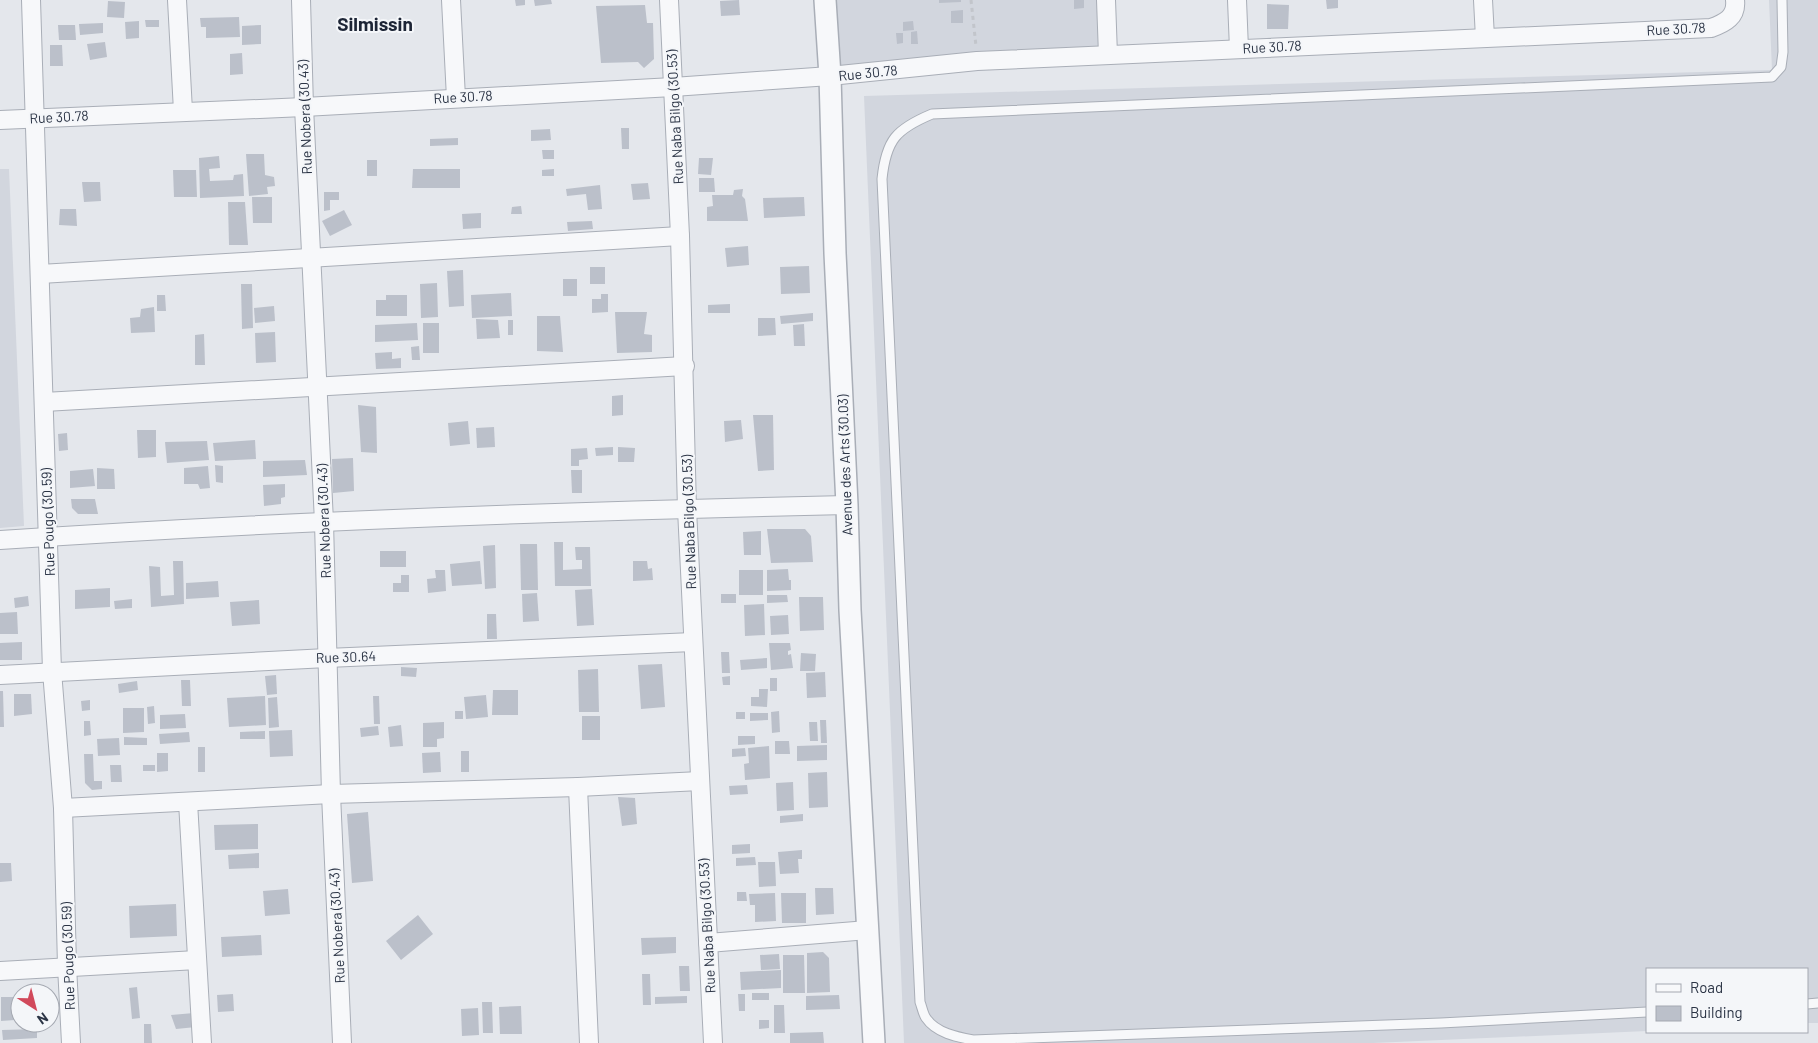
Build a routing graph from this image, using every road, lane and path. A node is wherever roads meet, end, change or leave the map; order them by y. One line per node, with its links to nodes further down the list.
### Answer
1 (31, 0): 22 (street, Rue Pougo (30.59))
2 (177, 0): 21 (street)
3 (301, 0): 20 (street, Rue Nobera (30.43))
4 (451, 0): 19 (street)
5 (669, 0): 18 (street, Rue Naba Bilgo (30.53))
6 (825, 0): 17 (street, Avenue des Arts (30.03))
7 (971, 0): 16 (path)
8 (1106, 0): 15 (street)
9 (1237, 0): 14 (street)
10 (1483, 0): 13 (street)
11 (1782, 0): 49 (lane)
12 (1734, 8): 13 (street, Rue 30.78)
13 (1484, 38): 14 (street, Rue 30.78)
14 (1239, 49): 15 (street, Rue 30.78)
15 (1108, 55): 16 (street, Rue 30.78)
16 (977, 61): 17 (street, Rue 30.78)
17 (830, 76): 18 (street, Rue 30.78); 30 (street, Avenue des Arts (30.03))
18 (673, 87): 19 (street, Rue 30.78); 24 (street, Rue Naba Bilgo (30.53))
19 (456, 98): 20 (street, Rue 30.78)
20 (304, 107): 21 (street, Rue 30.78); 25 (street, Rue Nobera (30.43))
21 (183, 111): 22 (street, Rue 30.78)
22 (35, 119): 23 (street, Rue 30.78); 26 (street, Rue Pougo (30.59))
23 (0, 120)
24 (680, 236): 25 (street); 27 (street, Rue Naba Bilgo (30.53))
25 (312, 258): 26 (street); 28 (street, Rue Nobera (30.43))
26 (40, 274): 29 (street, Rue Pougo (30.59))
27 (685, 366): 28 (street); 31 (street, Rue Naba Bilgo (30.53))
28 (319, 386): 29 (street); 32 (street, Rue Nobera (30.43))
29 (44, 402): 33 (street, Rue Pougo (30.59))
30 (847, 505): 31 (street); 44 (street, Avenue des Arts (30.03))
31 (687, 509): 32 (street); 35 (street, Rue Naba Bilgo (30.53))
32 (324, 522): 33 (street); 36 (street, Rue Nobera (30.43))
33 (48, 537): 34 (street); 37 (street, Rue Pougo (30.59))
34 (0, 540)
35 (693, 642): 36 (street, Rue 30.64); 39 (street, Rue Naba Bilgo (30.53))
36 (327, 658): 37 (street, Rue 30.64); 41 (street, Rue Nobera (30.43))
37 (52, 671): 38 (street, Rue 30.64); 43 (street, Rue Pougo (30.59))
38 (0, 674)
39 (700, 781): 40 (street); 45 (street, Rue Naba Bilgo (30.53))
40 (578, 788): 41 (street); 53 (street)
41 (331, 794): 42 (street); 52 (street, Rue Nobera (30.43))
42 (188, 802): 43 (street); 46 (street)
43 (63, 808): 47 (street, Rue Pougo (30.59))
44 (868, 930): 45 (street); 55 (street, Avenue des Arts (30.03))
45 (708, 943): 54 (street, Rue Naba Bilgo (30.53))
46 (197, 960): 47 (street); 51 (street)
47 (67, 966): 48 (street); 50 (street, Rue Pougo (30.59))
48 (0, 971)
49 (1646, 1012)
50 (72, 1043)
51 (202, 1043)
52 (342, 1043)
53 (589, 1043)
54 (713, 1043)
55 (874, 1043)

